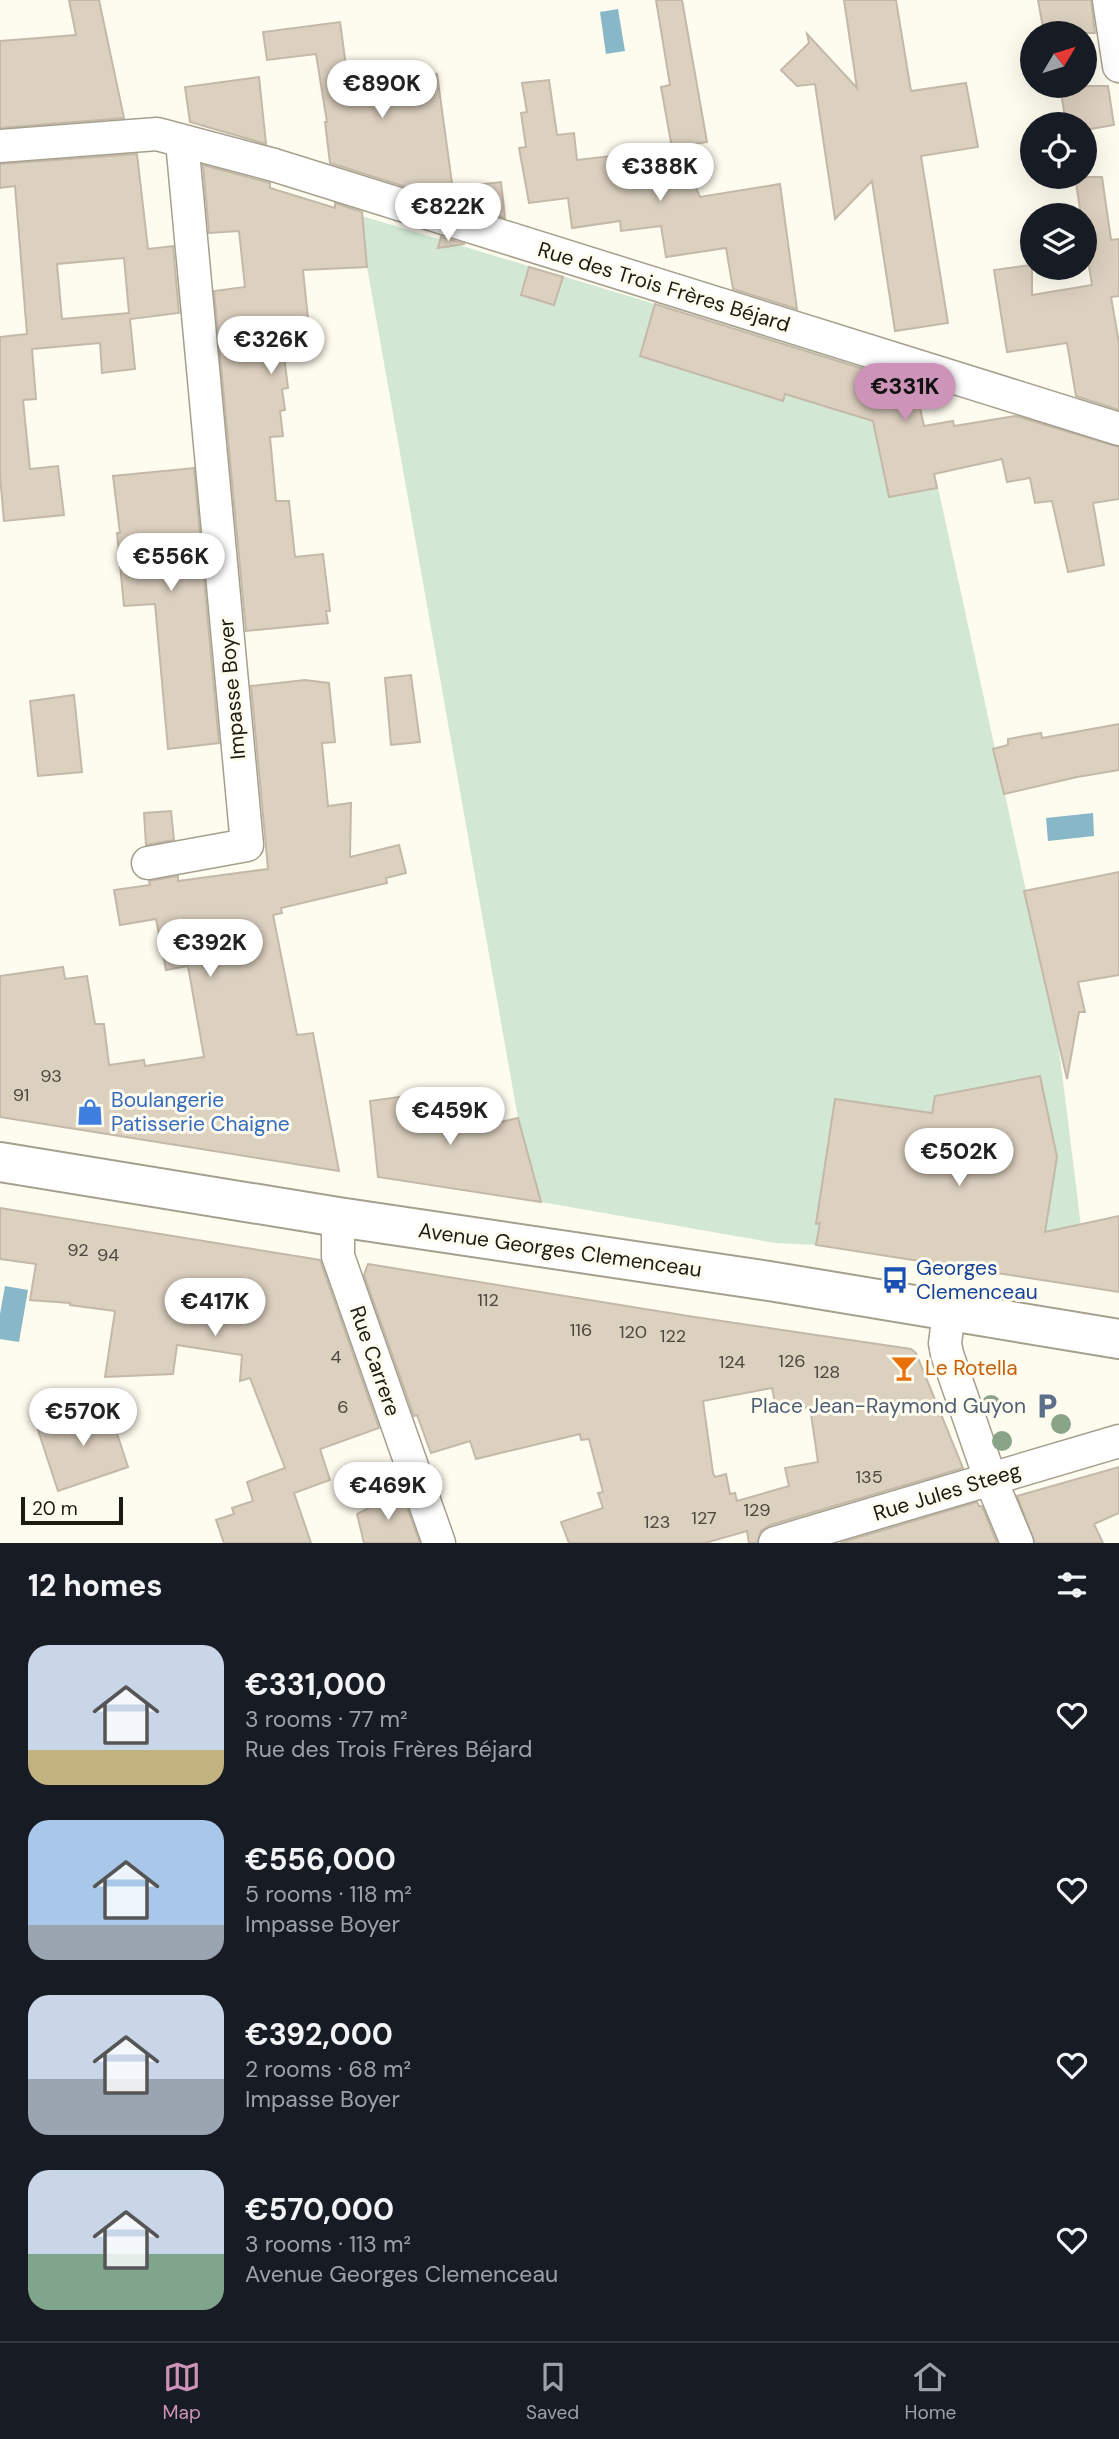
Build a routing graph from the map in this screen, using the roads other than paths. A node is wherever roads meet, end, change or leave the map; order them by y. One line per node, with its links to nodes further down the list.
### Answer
1 (1110, 0): 2 (street)
2 (1119, 66)
3 (182, 141): 4 (street, Rue des Trois Frères Béjard); 5 (street, Rue des Trois Frères Béjard); 6 (street, Impasse Boyer)
4 (0, 146)
5 (1119, 429)
6 (148, 863)
7 (0, 1162): 8 (main road, Avenue Georges Clemenceau)
8 (338, 1217): 9 (main road, Avenue Georges Clemenceau); 13 (street, Rue Carrere)
9 (949, 1312): 10 (main road, Avenue Georges Clemenceau); 12 (street)
10 (1119, 1339)
11 (1119, 1441): 12 (street, Rue Jules Steeg)
12 (990, 1478): 14 (street, Rue Jules Steeg); 15 (street)
13 (439, 1543)
14 (775, 1543)
15 (1017, 1543)

